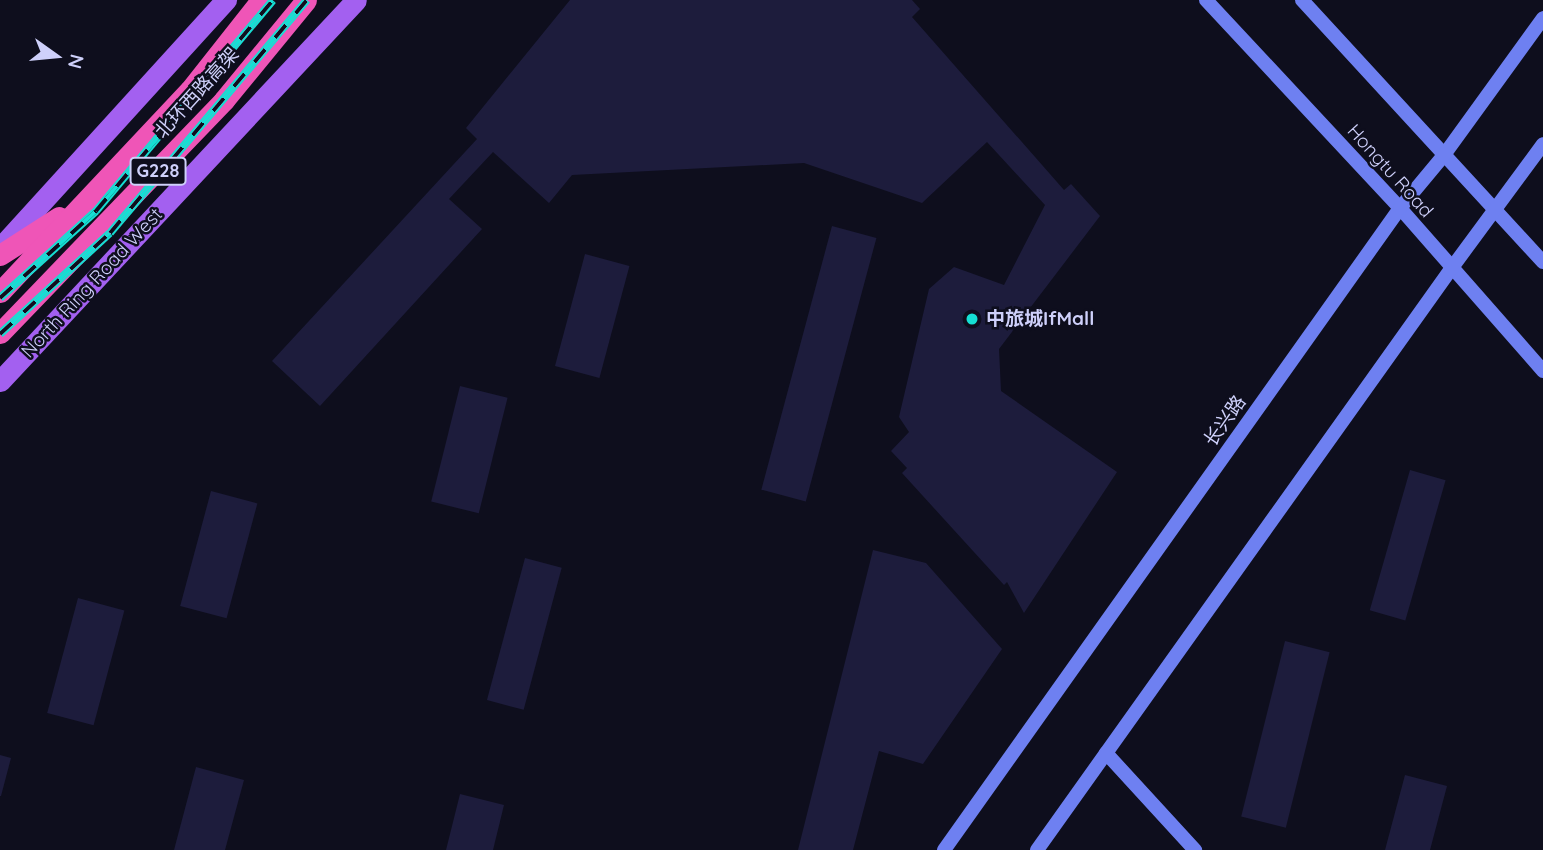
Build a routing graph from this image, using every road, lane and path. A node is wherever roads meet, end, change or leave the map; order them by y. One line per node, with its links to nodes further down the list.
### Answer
1 (226, 0): 13 (main road)
2 (261, 0): 10 (highway, 北环西路高架 / G228)
3 (306, 0): 18 (highway, 北环西路高架 / G228)
4 (356, 0): 20 (main road, North Ring Road West)
5 (1206, 0): 11 (main road, Hongtu Road)
6 (1302, 0): 9 (main road)
7 (1543, 18): 9 (main road, 长兴路)
8 (1543, 144): 12 (main road)
9 (1444, 155): 11 (main road, 长兴路); 12 (main road)
10 (88, 198): 14 (highway); 17 (highway, 北环西路高架 / G228)
11 (1400, 208): 16 (main road, Hongtu Road); 22 (main road, 长兴路)
12 (1496, 210): 15 (main road); 16 (main road)
13 (0, 248)
14 (0, 255)
15 (1543, 262)
16 (1451, 269): 19 (main road, Hongtu Road); 21 (main road)
17 (0, 292)
18 (0, 333)
19 (1543, 372)
20 (0, 381)
21 (1105, 753): 23 (main road); 24 (main road)
22 (944, 850)
23 (1037, 850)
24 (1195, 850)

